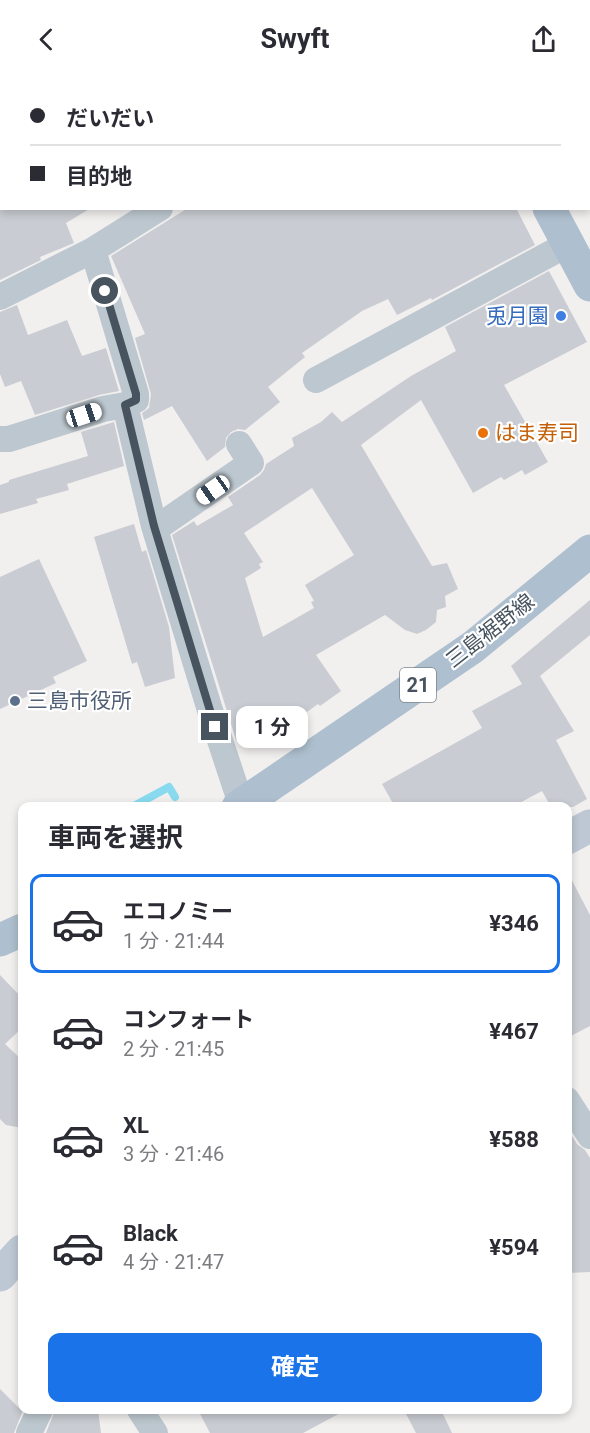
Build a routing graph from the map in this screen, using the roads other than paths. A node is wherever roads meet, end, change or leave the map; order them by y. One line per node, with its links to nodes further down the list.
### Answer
1 (157, 210): 4 (street)
2 (550, 210): 3 (main road)
3 (568, 244): 5 (main road); 7 (street)
4 (93, 250): 6 (street); 8 (street)
5 (590, 285)
6 (0, 297)
7 (316, 380)
8 (125, 405): 9 (street); 11 (street)
9 (0, 439)
10 (239, 444): 11 (street)
11 (155, 529): 13 (street)
12 (590, 551): 14 (main road, 三島裾野線 / 21)
13 (239, 802)
14 (246, 802)
15 (590, 826): 16 (street)
16 (572, 835)
17 (18, 932): 18 (main road)
18 (0, 940)
19 (572, 1108): 20 (street)
20 (590, 1136)
21 (38, 1414): 23 (street)
22 (143, 1414): 24 (street)
23 (29, 1433)
24 (155, 1433)

